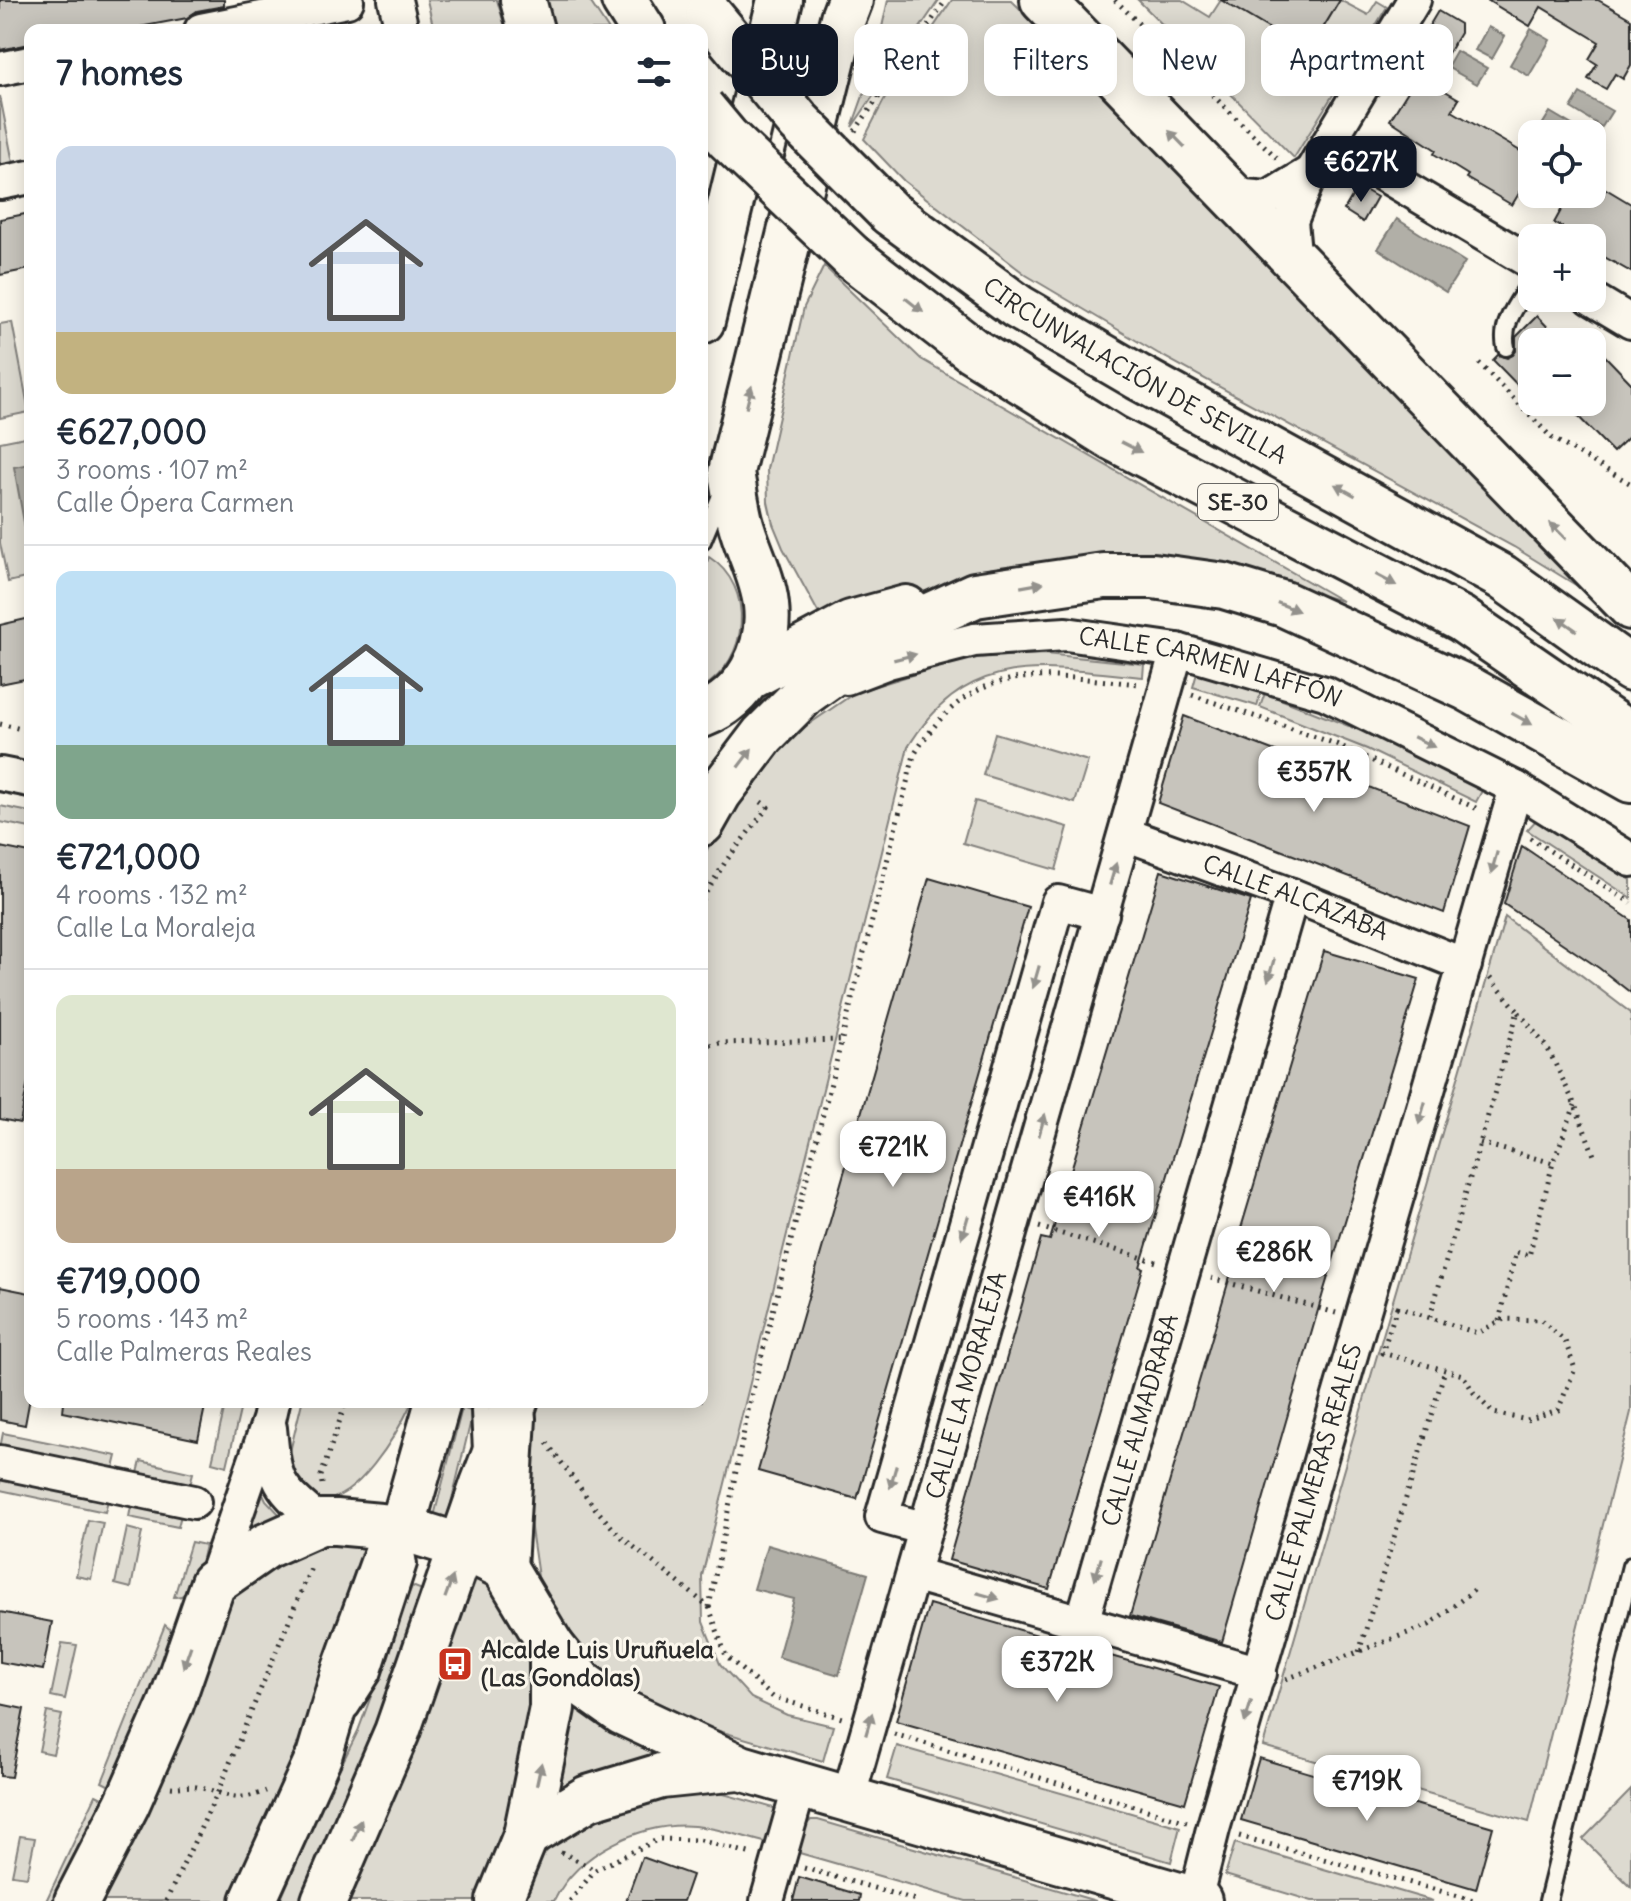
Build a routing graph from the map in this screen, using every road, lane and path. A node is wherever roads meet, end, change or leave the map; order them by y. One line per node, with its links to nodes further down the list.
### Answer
1 (395, 0): 12 (street)
2 (523, 0): 13 (main road)
3 (624, 0): 14 (main road)
4 (780, 0): 25 (main road)
5 (1043, 0): 22 (main road, one-way to 5)
6 (1115, 0): 19 (path)
7 (1414, 0): 18 (street)
8 (347, 1): 11 (street)
9 (845, 6): 31 (main road, one-way to 9)
10 (705, 7): 37 (main road, CIRCUNVALACIÓN DE SEVILLA / SE-30, one-way to 10, bridge)
11 (231, 24)
12 (401, 24)
13 (529, 24)
14 (639, 24)
15 (24, 64): 16 (street)
16 (0, 69)
17 (708, 115): 44 (main road, SE-30, one-way to 44, bridge)
18 (1330, 143): 19 (street); 23 (street)
19 (1299, 170): 22 (street); 24 (street)
20 (24, 178): 21 (street)
21 (0, 183)
22 (1232, 195): 24 (main road)
23 (1518, 255)
24 (1295, 263): 35 (main road, one-way to 24)
25 (708, 296)
26 (1518, 304): 29 (lane)
27 (1606, 307): 28 (street)
28 (1631, 322)
29 (1506, 347)
30 (1479, 363): 32 (path)
31 (731, 472): 33 (lane); 38 (main road)
32 (1631, 484)
33 (708, 527)
34 (975, 595): 38 (main road); 40 (main road); 47 (main road, one-way to 47)
35 (1631, 607)
36 (1177, 650): 39 (street, CALLE LA MORALEJA); 40 (street, CALLE CARMEN LAFFÓN, one-way to 36); 48 (street, CALLE CARMEN LAFFÓN, one-way to 48)
37 (1631, 669)
38 (748, 678): 41 (main road)
39 (1166, 686): 51 (path); 52 (street, CALLE LA MORALEJA); 60 (path)
40 (805, 693): 50 (main road, one-way to 40)
41 (708, 714)
42 (0, 724): 43 (path)
43 (24, 730)
44 (1631, 736)
45 (0, 774): 46 (street)
46 (24, 779)
47 (1631, 780)
48 (1516, 788): 51 (street, CALLE PALMERAS REALES); 53 (street, CALLE CARMEN LAFFÓN)
49 (768, 807): 54 (path)
50 (708, 812)
51 (1506, 822): 56 (path); 58 (street, CALLE PALMERAS REALES, one-way to 58)
52 (1125, 834): 55 (street, CALLE ALCAZABA); 57 (street, CALLE LA MORALEJA, one-way to 52)
53 (1631, 860)
54 (708, 890)
55 (1292, 895): 58 (street, CALLE ALCAZABA); 87 (street, CALLE ALMADRABA, one-way to 87)
56 (1631, 903)
57 (1102, 914): 79 (street, CALLE LA MORALEJA, one-way to 57); 79 (street, one-way to 79)
58 (1473, 966): 59 (path); 90 (street, CALLE PALMERAS REALES, one-way to 90)
59 (1518, 1011): 62 (path); 63 (path)
60 (841, 1040): 61 (path); 86 (path)
61 (708, 1045)
62 (1575, 1105): 64 (path); 65 (path)
63 (1480, 1143): 65 (path); 66 (path)
64 (1595, 1158)
65 (1553, 1163): 67 (path)
66 (1430, 1317): 67 (path); 68 (path)
67 (1499, 1321): 68 (path)
68 (1445, 1370): 89 (path)
69 (344, 1408): 77 (path)
70 (436, 1408): 78 (main road)
71 (503, 1408): 80 (main road)
72 (504, 1408): 82 (main road)
73 (271, 1411): 77 (street); 84 (street)
74 (545, 1439): 86 (path)
75 (0, 1462): 76 (street)
76 (194, 1502)
77 (319, 1522): 78 (main road); 84 (main road); 96 (path)
78 (402, 1528): 80 (main road); 103 (main road)
79 (926, 1529): 83 (street, CALLE LA MORALEJA)
80 (463, 1547): 82 (main road); 104 (main road, one-way to 80)
81 (1631, 1566): 111 (lane)
82 (504, 1567): 88 (main road)
83 (913, 1574): 87 (street, one-way to 87); 91 (street, CALLE LA MORALEJA, one-way to 83)
84 (213, 1583): 101 (main road, one-way to 101)
85 (1474, 1590): 89 (path)
86 (709, 1607): 91 (path)
87 (1082, 1622): 90 (street)
88 (552, 1647): 92 (main road); 99 (main road, one-way to 88)
89 (1359, 1652): 90 (path)
90 (1267, 1678): 98 (street, CALLE PALMERAS REALES, one-way to 98)
91 (868, 1726): 97 (street, CALLE LA MORALEJA); 98 (path)
92 (741, 1768): 94 (main road); 99 (main road)
93 (163, 1784): 96 (path)
94 (800, 1785): 97 (main road); 100 (street)
95 (272, 1789): 96 (path)
96 (217, 1794): 102 (path)
97 (848, 1799): 109 (main road)
98 (1213, 1829): 109 (street, CALLE PALMERAS REALES); 110 (path)
99 (526, 1835): 105 (main road)
100 (778, 1861): 106 (path); 107 (street); 108 (path)
101 (77, 1901)
102 (166, 1901)
103 (253, 1901)
104 (324, 1901)
105 (499, 1901)
106 (570, 1901)
107 (767, 1901)
108 (919, 1901)
109 (1196, 1901)
110 (1477, 1901)
111 (1548, 1901)

